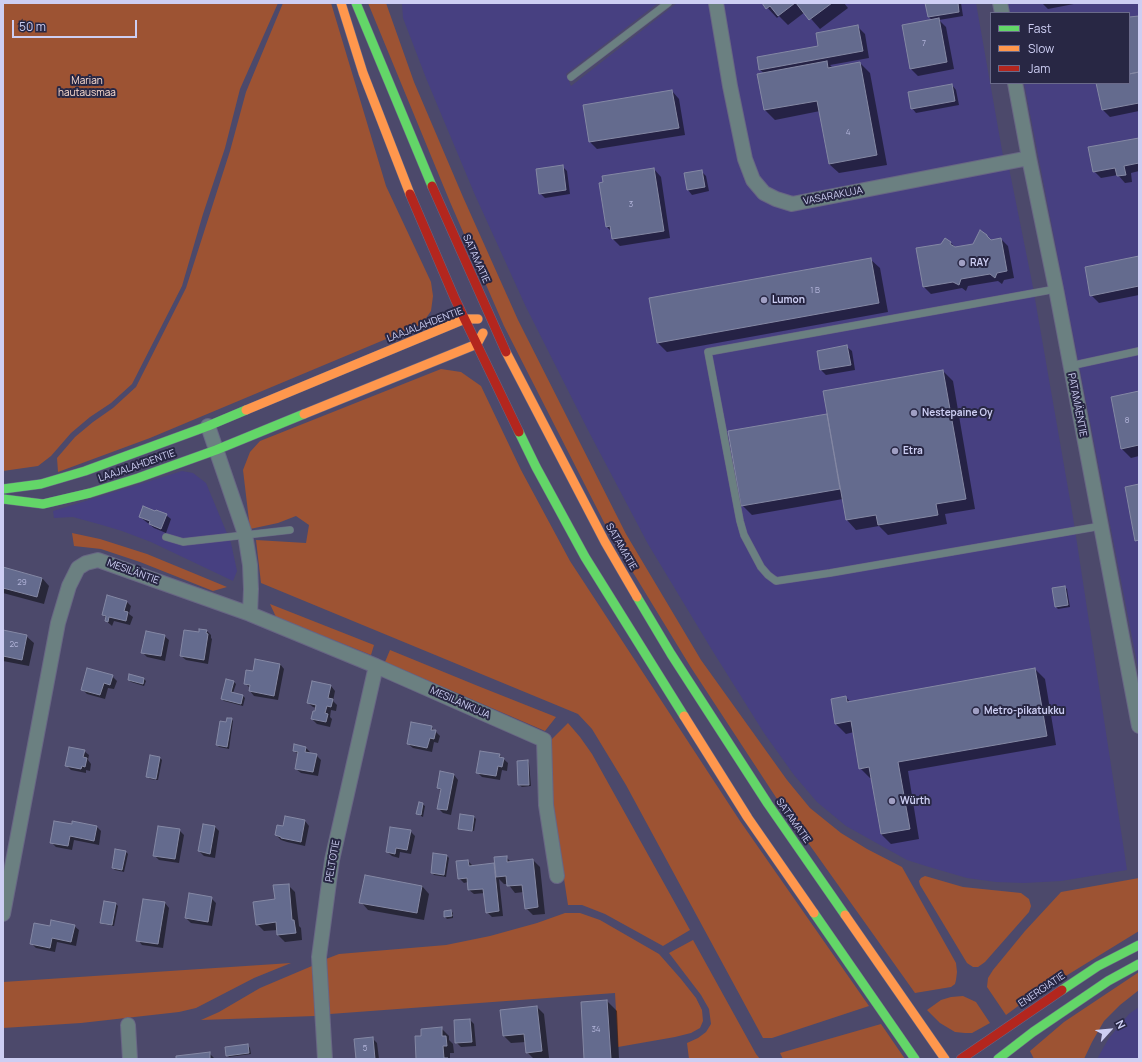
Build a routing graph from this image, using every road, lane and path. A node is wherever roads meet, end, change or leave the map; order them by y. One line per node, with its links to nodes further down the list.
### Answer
1 (341, 3): 9 (main road)
2 (356, 3): 10 (main road, SATAMATIE)
3 (668, 3): 5 (lane)
4 (716, 3): 7 (street, VASARAKUJA)
5 (572, 77)
6 (1015, 84): 7 (street, PATAMÄENTIE)
7 (1029, 158): 8 (street, PATAMÄENTIE)
8 (1056, 289): 13 (street, PATAMÄENTIE); 18 (lane)
9 (465, 319): 10 (main road, LAAJALAHDENTIE); 11 (main road); 14 (main road, LAAJALAHDENTIE)
10 (492, 319): 11 (main road); 33 (main road, SATAMATIE)
11 (477, 344): 15 (main road, LAAJALAHDENTIE); 32 (main road)
12 (1139, 351): 13 (lane)
13 (1070, 366): 18 (street, PATAMÄENTIE)
14 (208, 426): 15 (street); 16 (main road, LAAJALAHDENTIE)
15 (216, 450): 17 (main road, LAAJALAHDENTIE); 20 (street)
16 (3, 489)
17 (3, 499)
18 (1101, 526): 24 (street, PATAMÄENTIE)
19 (290, 530): 20 (lane)
20 (245, 534): 21 (lane); 22 (street)
21 (166, 537)
22 (250, 614): 23 (street, MESILÄNKUJA); 26 (street, MESILÄNTIE)
23 (376, 666): 25 (street, MESILÄNKUJA); 31 (street, PELTOTIE)
24 (1139, 726)
25 (557, 876)
26 (3, 914)
27 (1139, 945): 34 (main road, ENERGIATIE)
28 (1139, 964): 35 (main road)
29 (128, 1025): 30 (street)
30 (130, 1059)
31 (325, 1059)
32 (915, 1059)
33 (945, 1059)
34 (961, 1059)
35 (998, 1059)

